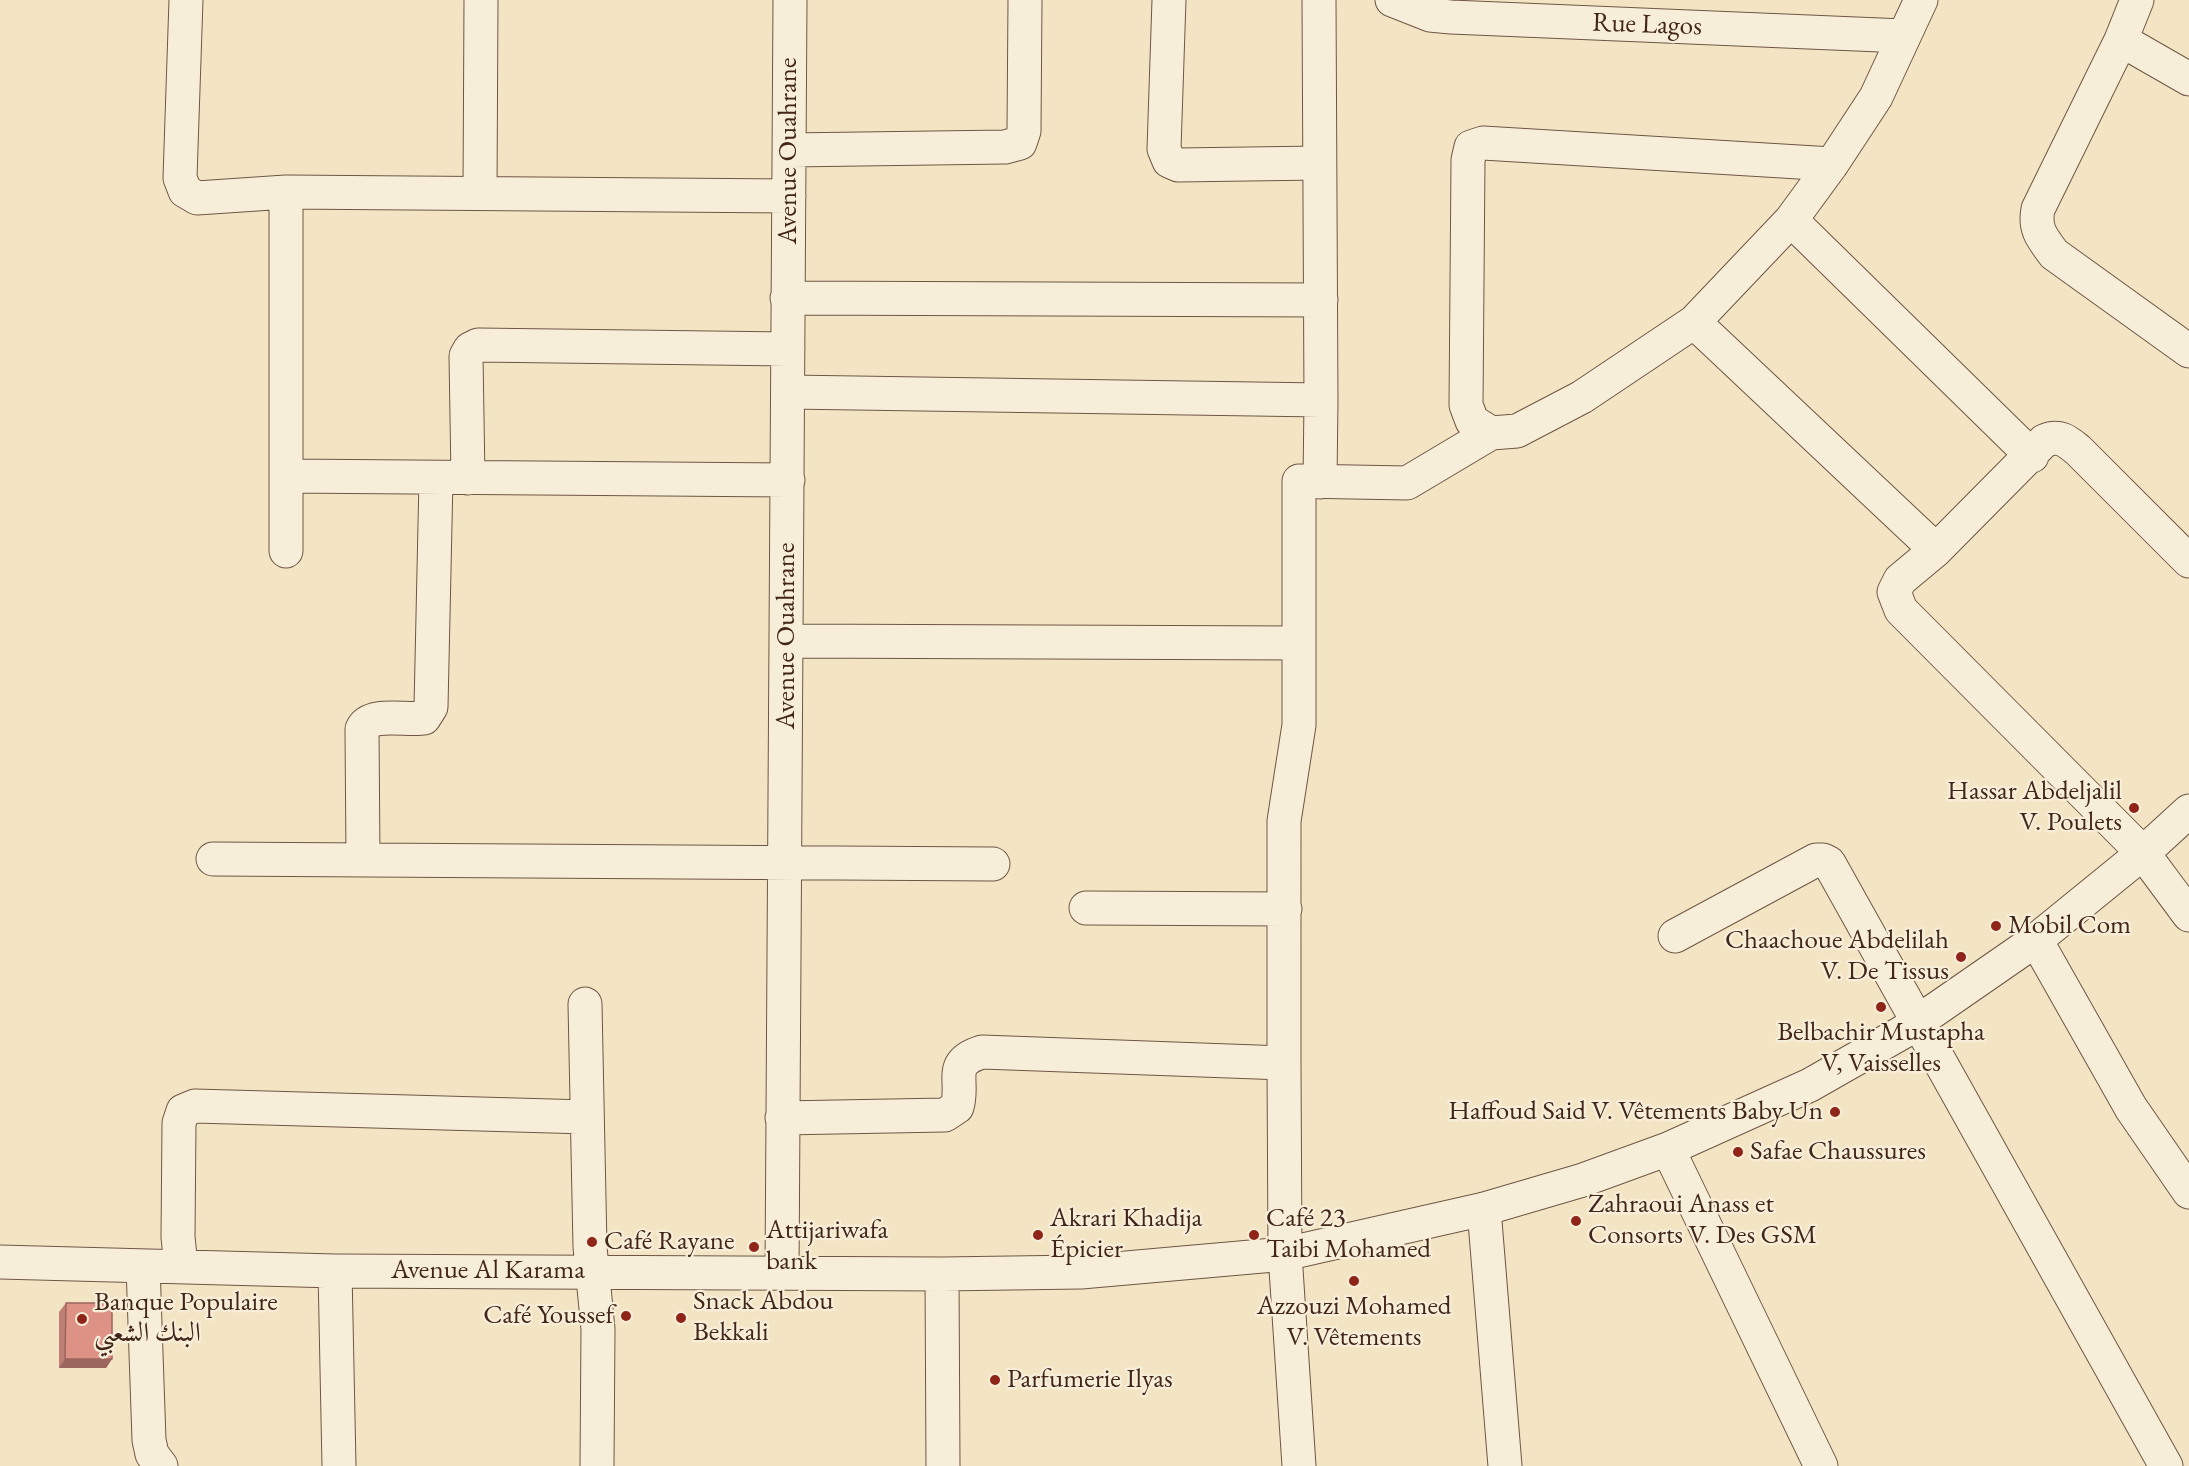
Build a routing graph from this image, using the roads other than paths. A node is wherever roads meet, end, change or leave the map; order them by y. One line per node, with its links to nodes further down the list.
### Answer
1 (186, 0): 16 (street)
2 (481, 0): 17 (street)
3 (790, 0): 13 (street, Avenue Ouahrane)
4 (1025, 0): 13 (street)
5 (1169, 0): 14 (street)
6 (1319, 0): 14 (street)
7 (1392, 0): 10 (street, Rue Lagos)
8 (1921, 0): 10 (street)
9 (2138, 0): 11 (street)
10 (1904, 36): 15 (street)
11 (2121, 40): 12 (street); 24 (street)
12 (2189, 79)
13 (789, 150): 18 (street, Avenue Ouahrane)
14 (1319, 163): 21 (street)
15 (1832, 164): 19 (street); 27 (street)
16 (286, 192): 17 (street); 29 (street)
17 (480, 193): 18 (street)
18 (789, 196): 20 (street, Avenue Ouahrane)
19 (1791, 220): 22 (street); 28 (street)
20 (787, 298): 21 (street); 23 (street, Avenue Ouahrane)
21 (1321, 300): 26 (street)
22 (1694, 322): 27 (street); 34 (street)
23 (788, 349): 25 (street, Avenue Ouahrane); 30 (street)
24 (2189, 351)
25 (789, 392): 26 (street); 32 (street, Avenue Ouahrane)
26 (1321, 400): 33 (street)
27 (1491, 433): 33 (street)
28 (2032, 456): 34 (street); 36 (street)
29 (287, 476): 31 (street); 35 (street)
30 (468, 478): 31 (street); 32 (street)
31 (436, 479): 42 (street)
32 (788, 480): 37 (street, Avenue Ouahrane)
33 (1320, 482): 38 (street)
34 (1936, 550): 40 (street)
35 (286, 551)
36 (2189, 561)
37 (788, 641): 38 (street); 43 (street, Avenue Ouahrane)
38 (1299, 643): 46 (street)
39 (2189, 811): 40 (street, Avenue Al Karama)
40 (2144, 853): 47 (street); 49 (street, Avenue Al Karama)
41 (213, 860): 42 (street)
42 (363, 860): 43 (street)
43 (785, 861): 44 (street); 54 (street, Avenue Ouahrane)
44 (993, 864)
45 (1086, 908): 46 (street)
46 (1285, 909): 52 (street)
47 (2189, 915)
48 (1675, 936): 51 (street)
49 (2036, 940): 51 (street, Avenue Al Karama); 56 (street)
50 (585, 1004): 53 (street)
51 (1919, 1022): 55 (street, Avenue Al Karama); 73 (street)
52 (1284, 1063): 54 (street); 58 (street)
53 (587, 1118): 61 (street); 63 (street)
54 (782, 1118): 64 (street, Avenue Ouahrane)
55 (1668, 1149): 57 (street, Avenue Al Karama); 72 (street)
56 (2189, 1192)
57 (1484, 1209): 58 (street, Avenue Al Karama); 71 (street)
58 (1285, 1254): 65 (street, Avenue Al Karama); 70 (street)
59 (0, 1262): 60 (street, Avenue Al Karama)
60 (143, 1266): 61 (street, Avenue Al Karama); 66 (street)
61 (182, 1266): 62 (street, Avenue Al Karama)
62 (335, 1271): 63 (street, Avenue Al Karama); 67 (street)
63 (593, 1272): 64 (street, Avenue Al Karama); 68 (street)
64 (782, 1273): 65 (street, Avenue Al Karama)
65 (942, 1274): 69 (street)
66 (161, 1466)
67 (339, 1466)
68 (597, 1466)
69 (944, 1466)
70 (1299, 1466)
71 (1505, 1466)
72 (1821, 1466)
73 (2166, 1466)

